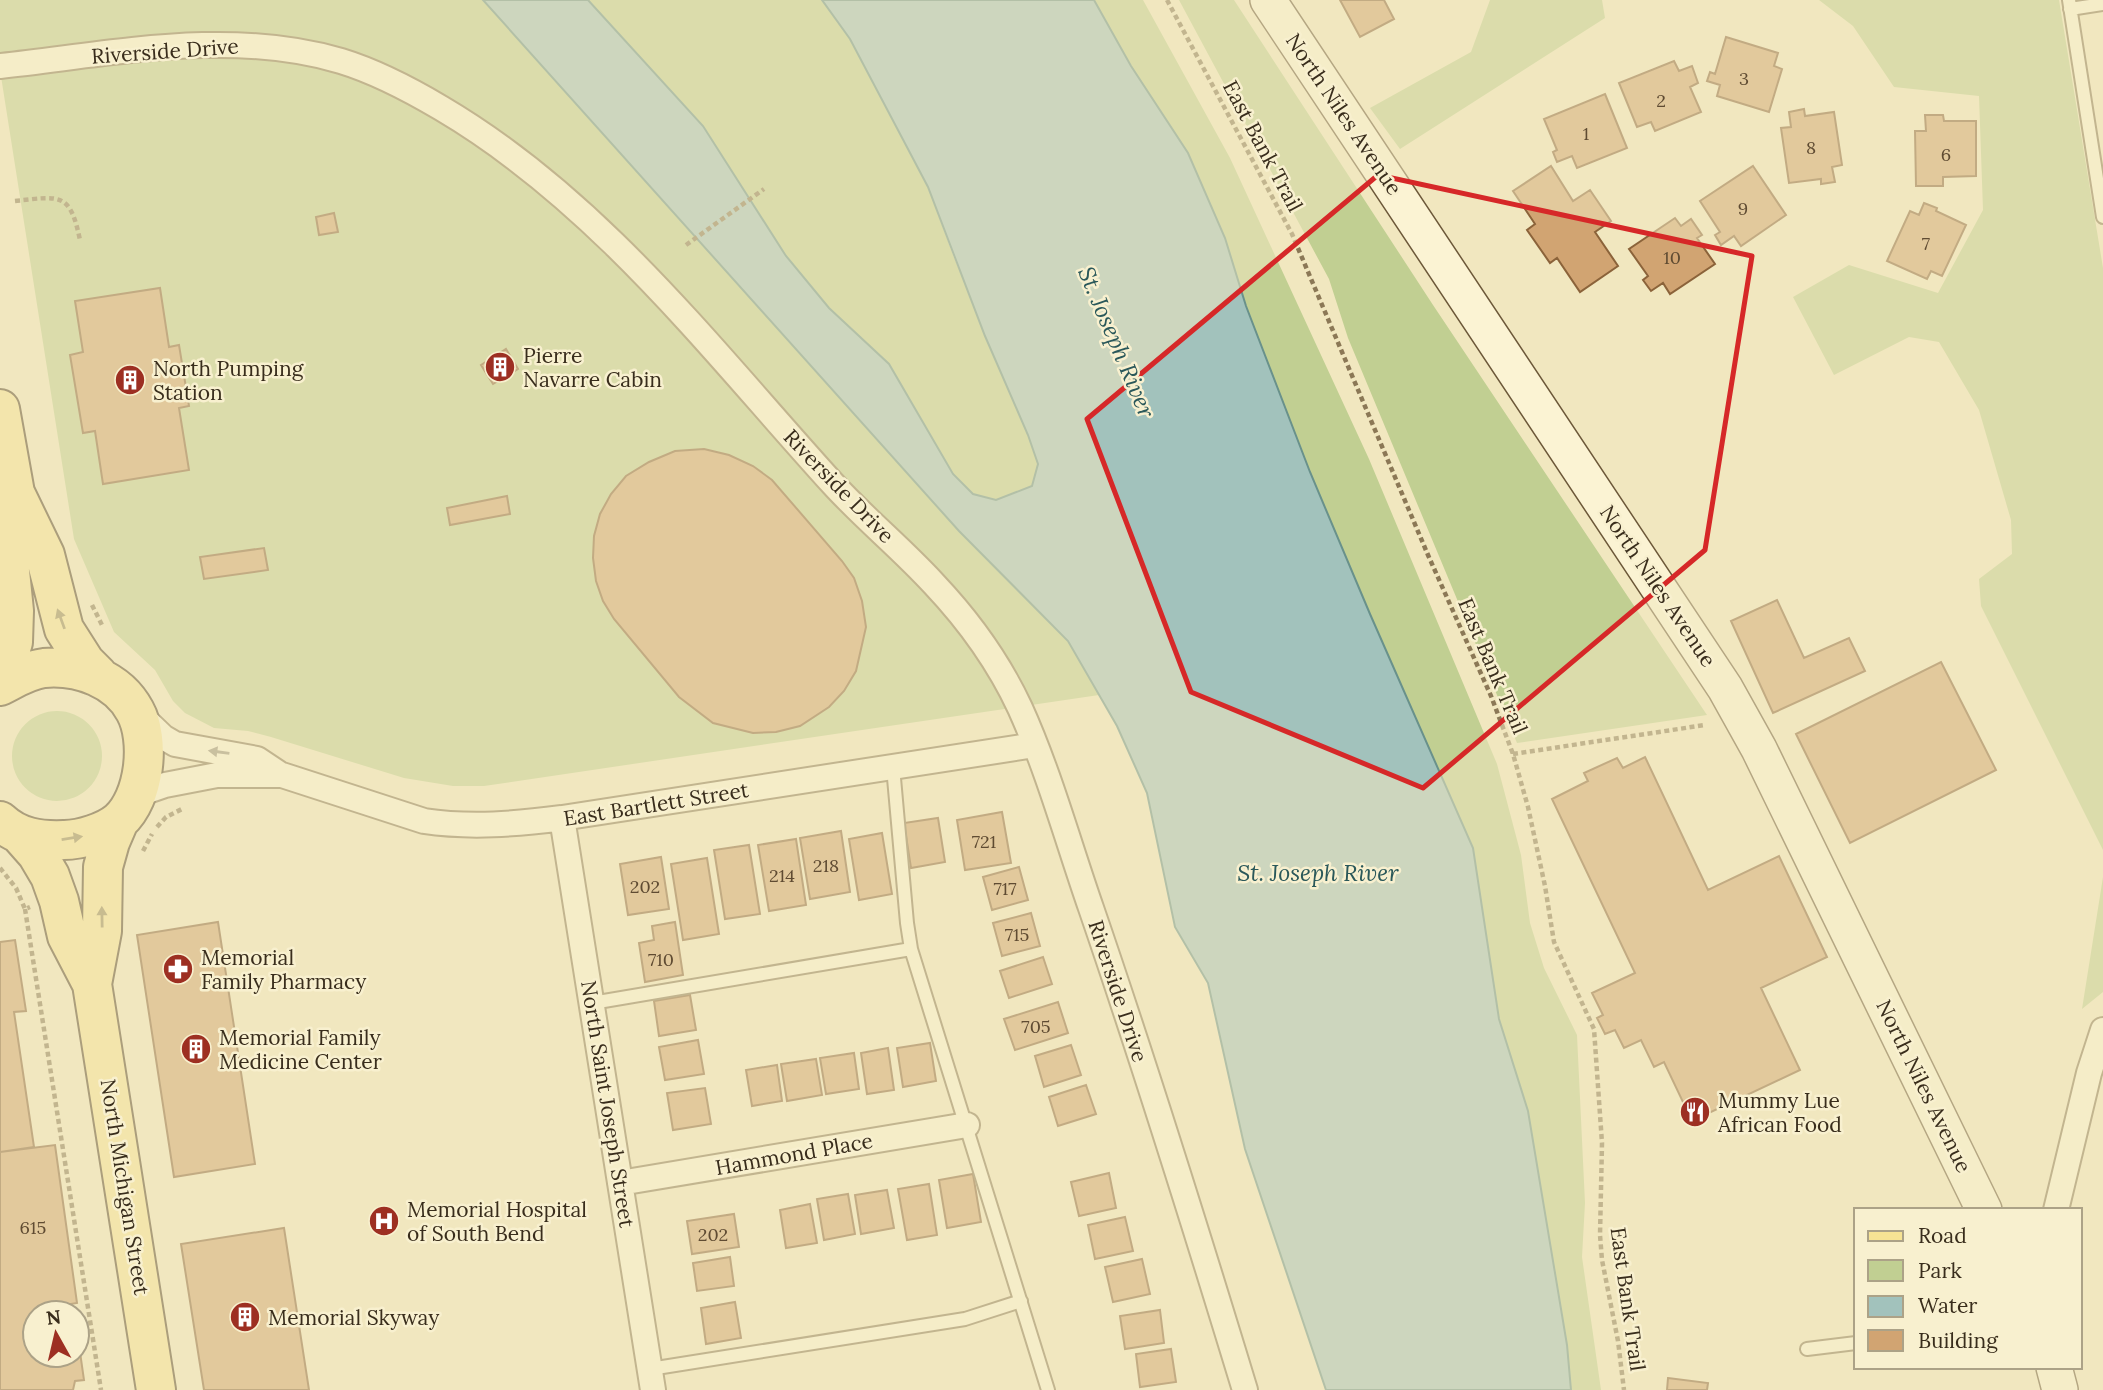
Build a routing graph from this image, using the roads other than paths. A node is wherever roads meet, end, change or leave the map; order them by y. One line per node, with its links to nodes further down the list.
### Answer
1 (1268, 0): 23 (street, North Niles Avenue)
2 (2069, 4): 3 (lane); 5 (lane)
3 (2103, 5)
4 (0, 66): 11 (street, Riverside Drive)
5 (2103, 217)
6 (0, 409): 7 (main road)
7 (15, 493): 8 (main road, one-way to 7); 9 (main road)
8 (98, 676): 9 (main road); 10 (main road)
9 (0, 684)
10 (135, 711): 13 (street, East Bartlett Street, one-way to 10); 14 (main road, North Michigan Street)
11 (1035, 745): 12 (street, East Bartlett Street); 32 (street, Riverside Drive)
12 (893, 767): 15 (street, East Bartlett Street); 17 (lane)
13 (282, 775): 14 (street, East Bartlett Street); 15 (street, East Bartlett Street)
14 (127, 808): 16 (main road, one-way to 14); 18 (main road, North Michigan Street, one-way to 14)
15 (562, 818): 19 (street, North Saint Joseph Street)
16 (11, 829): 18 (main road, North Michigan Street)
17 (911, 949): 19 (lane); 21 (lane)
18 (92, 984): 30 (main road, North Michigan Street)
19 (592, 1003): 22 (street, North Saint Joseph Street)
20 (2103, 1030): 24 (street)
21 (967, 1125): 22 (street, Hammond Place); 25 (lane)
22 (621, 1183): 29 (street, North Saint Joseph Street)
23 (1983, 1208)
24 (2056, 1208)
25 (1021, 1301): 29 (lane); 31 (lane)
26 (1854, 1343): 27 (lane)
27 (1807, 1349)
28 (2055, 1369): 33 (street)
29 (652, 1380)
30 (156, 1390)
31 (1048, 1390)
32 (1245, 1390)
33 (2060, 1390)

